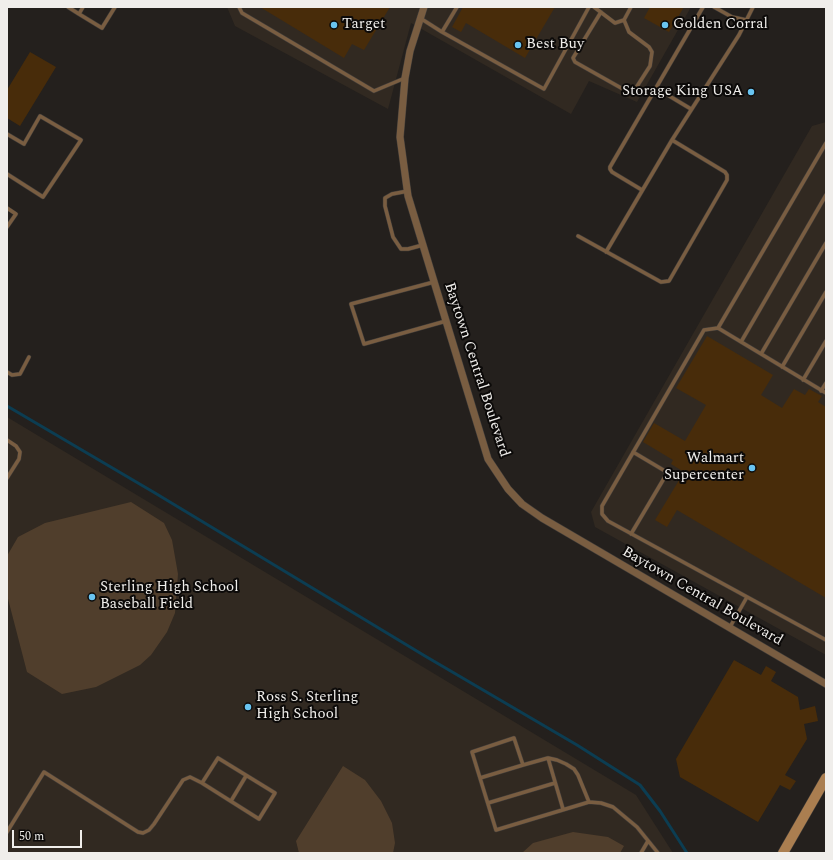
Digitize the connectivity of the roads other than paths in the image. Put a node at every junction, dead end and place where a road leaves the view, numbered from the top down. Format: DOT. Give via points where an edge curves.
graph roads {
  1 [pos="68,7"];
  2 [pos="83,7"];
  3 [pos="115,7"];
  4 [pos="239,7"];
  5 [pos="424,7"];
  6 [pos="457,7"];
  7 [pos="590,7"];
  8 [pos="594,7"];
  9 [pos="631,7"];
  10 [pos="703,7"];
  11 [pos="714,7"];
  12 [pos="753,7"];
  13 [pos="601,12"];
  14 [pos="79,14"];
  15 [pos="420,18"];
  16 [pos="624,20"];
  17 [pos="746,20"];
  18 [pos="442,32"];
  19 [pos="405,78"];
  20 [pos="656,88"];
  21 [pos="691,109"];
  22 [pos="7,134"];
  23 [pos="672,140"];
  24 [pos="826,143"];
  25 [pos="7,174"];
  26 [pos="642,190"];
  27 [pos="408,191"];
  28 [pos="826,195"];
  29 [pos="7,208"];
  30 [pos="7,227"];
  31 [pos="578,236"];
  32 [pos="826,243"];
  33 [pos="423,245"];
  34 [pos="606,252"];
  35 [pos="434,282"];
  36 [pos="826,292"];
  37 [pos="446,321"];
  38 [pos="718,328"];
  39 [pos="826,341"];
  40 [pos="741,342"];
  41 [pos="761,354"];
  42 [pos="29,357"];
  43 [pos="782,367"];
  44 [pos="7,372"];
  45 [pos="803,380"];
  46 [pos="826,383"];
  47 [pos="821,391"];
  48 [pos="826,393"];
  49 [pos="7,440"];
  50 [pos="633,452"];
  51 [pos="7,478"];
  52 [pos="631,534"];
  53 [pos="747,597"];
  54 [pos="729,628"];
  55 [pos="826,640"];
  56 [pos="826,684"];
  57 [pos="548,758"];
  58 [pos="523,765"];
  59 [pos="246,776"];
  60 [pos="480,778"];
  61 [pos="826,778"];
  62 [pos="202,783"];
  63 [pos="555,783"];
  64 [pos="231,801"];
  65 [pos="589,802"];
  66 [pos="488,803"];
  67 [pos="563,809"];
  68 [pos="7,832"];
  69 [pos="648,841"];
  70 [pos="641,853"];
  71 [pos="658,853"];
  72 [pos="783,853"];
  1 -- 14 [label="lane"];
  2 -- 14 [label="lane"];
  3 -- 14 [label="lane" via="102,28"];
  4 -- 19 [label="lane" via="242,13 374,91"];
  5 -- 15 [label="street, Baytown Central Boulevard"];
  6 -- 18 [label="lane"];
  7 -- 18 [label="lane" via="544,89"];
  8 -- 13 [label="lane"];
  9 -- 16 [label="lane"];
  10 -- 20 [label="lane"];
  11 -- 17 [label="lane" via="732,18"];
  12 -- 17 [label="lane"];
  13 -- 16 [label="lane" via="615,23"];
  13 -- 16 [label="lane" via="573,58 575,62 630,93 634,91 650,66 652,52 629,32"];
  15 -- 18 [label="lane"];
  15 -- 19 [label="street, Baytown Central Boulevard"];
  17 -- 21 [label="lane"];
  19 -- 27 [label="street, Baytown Central Boulevard" via="400,137"];
  20 -- 21 [label="lane"];
  20 -- 26 [label="lane" via="610,167 612,172"];
  21 -- 23 [label="lane"];
  22 -- 25 [label="lane" via="24,144 40,116 80,140 43,197"];
  23 -- 26 [label="lane"];
  23 -- 34 [label="lane" via="725,172 727,180 669,281 661,282"];
  24 -- 38 [label="lane"];
  26 -- 34 [label="lane"];
  27 -- 33 [label="street, Baytown Central Boulevard"];
  27 -- 33 [label="lane" via="385,198 393,238 401,249"];
  28 -- 40 [label="lane"];
  29 -- 30 [label="lane" via="16,214"];
  31 -- 34 [label="lane"];
  32 -- 41 [label="lane"];
  33 -- 35 [label="street, Baytown Central Boulevard"];
  35 -- 37 [label="street, Baytown Central Boulevard"];
  35 -- 37 [label="lane" via="351,304 364,344"];
  36 -- 43 [label="lane"];
  37 -- 54 [label="street, Baytown Central Boulevard" via="488,459 517,499 542,518"];
  38 -- 40 [label="lane"];
  38 -- 50 [label="lane" via="704,330"];
  39 -- 45 [label="lane"];
  40 -- 41 [label="lane"];
  41 -- 43 [label="lane"];
  42 -- 44 [label="lane" via="20,374 12,375"];
  43 -- 45 [label="lane"];
  45 -- 47 [label="lane"];
  46 -- 47 [label="lane"];
  47 -- 48 [label="lane"];
  49 -- 51 [label="lane" via="20,452 19,459"];
  50 -- 52 [label="lane" via="602,506 602,514 608,521"];
  50 -- 52 [label="lane" via="665,471 666,475"];
  52 -- 53 [label="lane"];
  53 -- 54 [label="lane"];
  53 -- 55 [label="lane"];
  54 -- 56 [label="street, Baytown Central Boulevard"];
  57 -- 58 [label="lane"];
  57 -- 63 [label="lane"];
  57 -- 65 [label="lane" via="574,769"];
  58 -- 60 [label="lane"];
  58 -- 60 [label="lane" via="514,738 472,752"];
  59 -- 62 [label="lane" via="218,758"];
  59 -- 64 [label="lane"];
  59 -- 64 [label="lane" via="275,793 259,819"];
  60 -- 66 [label="lane"];
  61 -- 72 [label="main road"];
  62 -- 64 [label="lane"];
  62 -- 68 [label="lane" via="190,777 183,780 154,824 143,833 44,772"];
  63 -- 66 [label="lane"];
  63 -- 67 [label="lane"];
  65 -- 67 [label="lane"];
  65 -- 69 [label="lane" via="613,807 637,827"];
  66 -- 67 [label="lane" via="496,830"];
  69 -- 70 [label="lane"];
  69 -- 71 [label="lane"];
}
